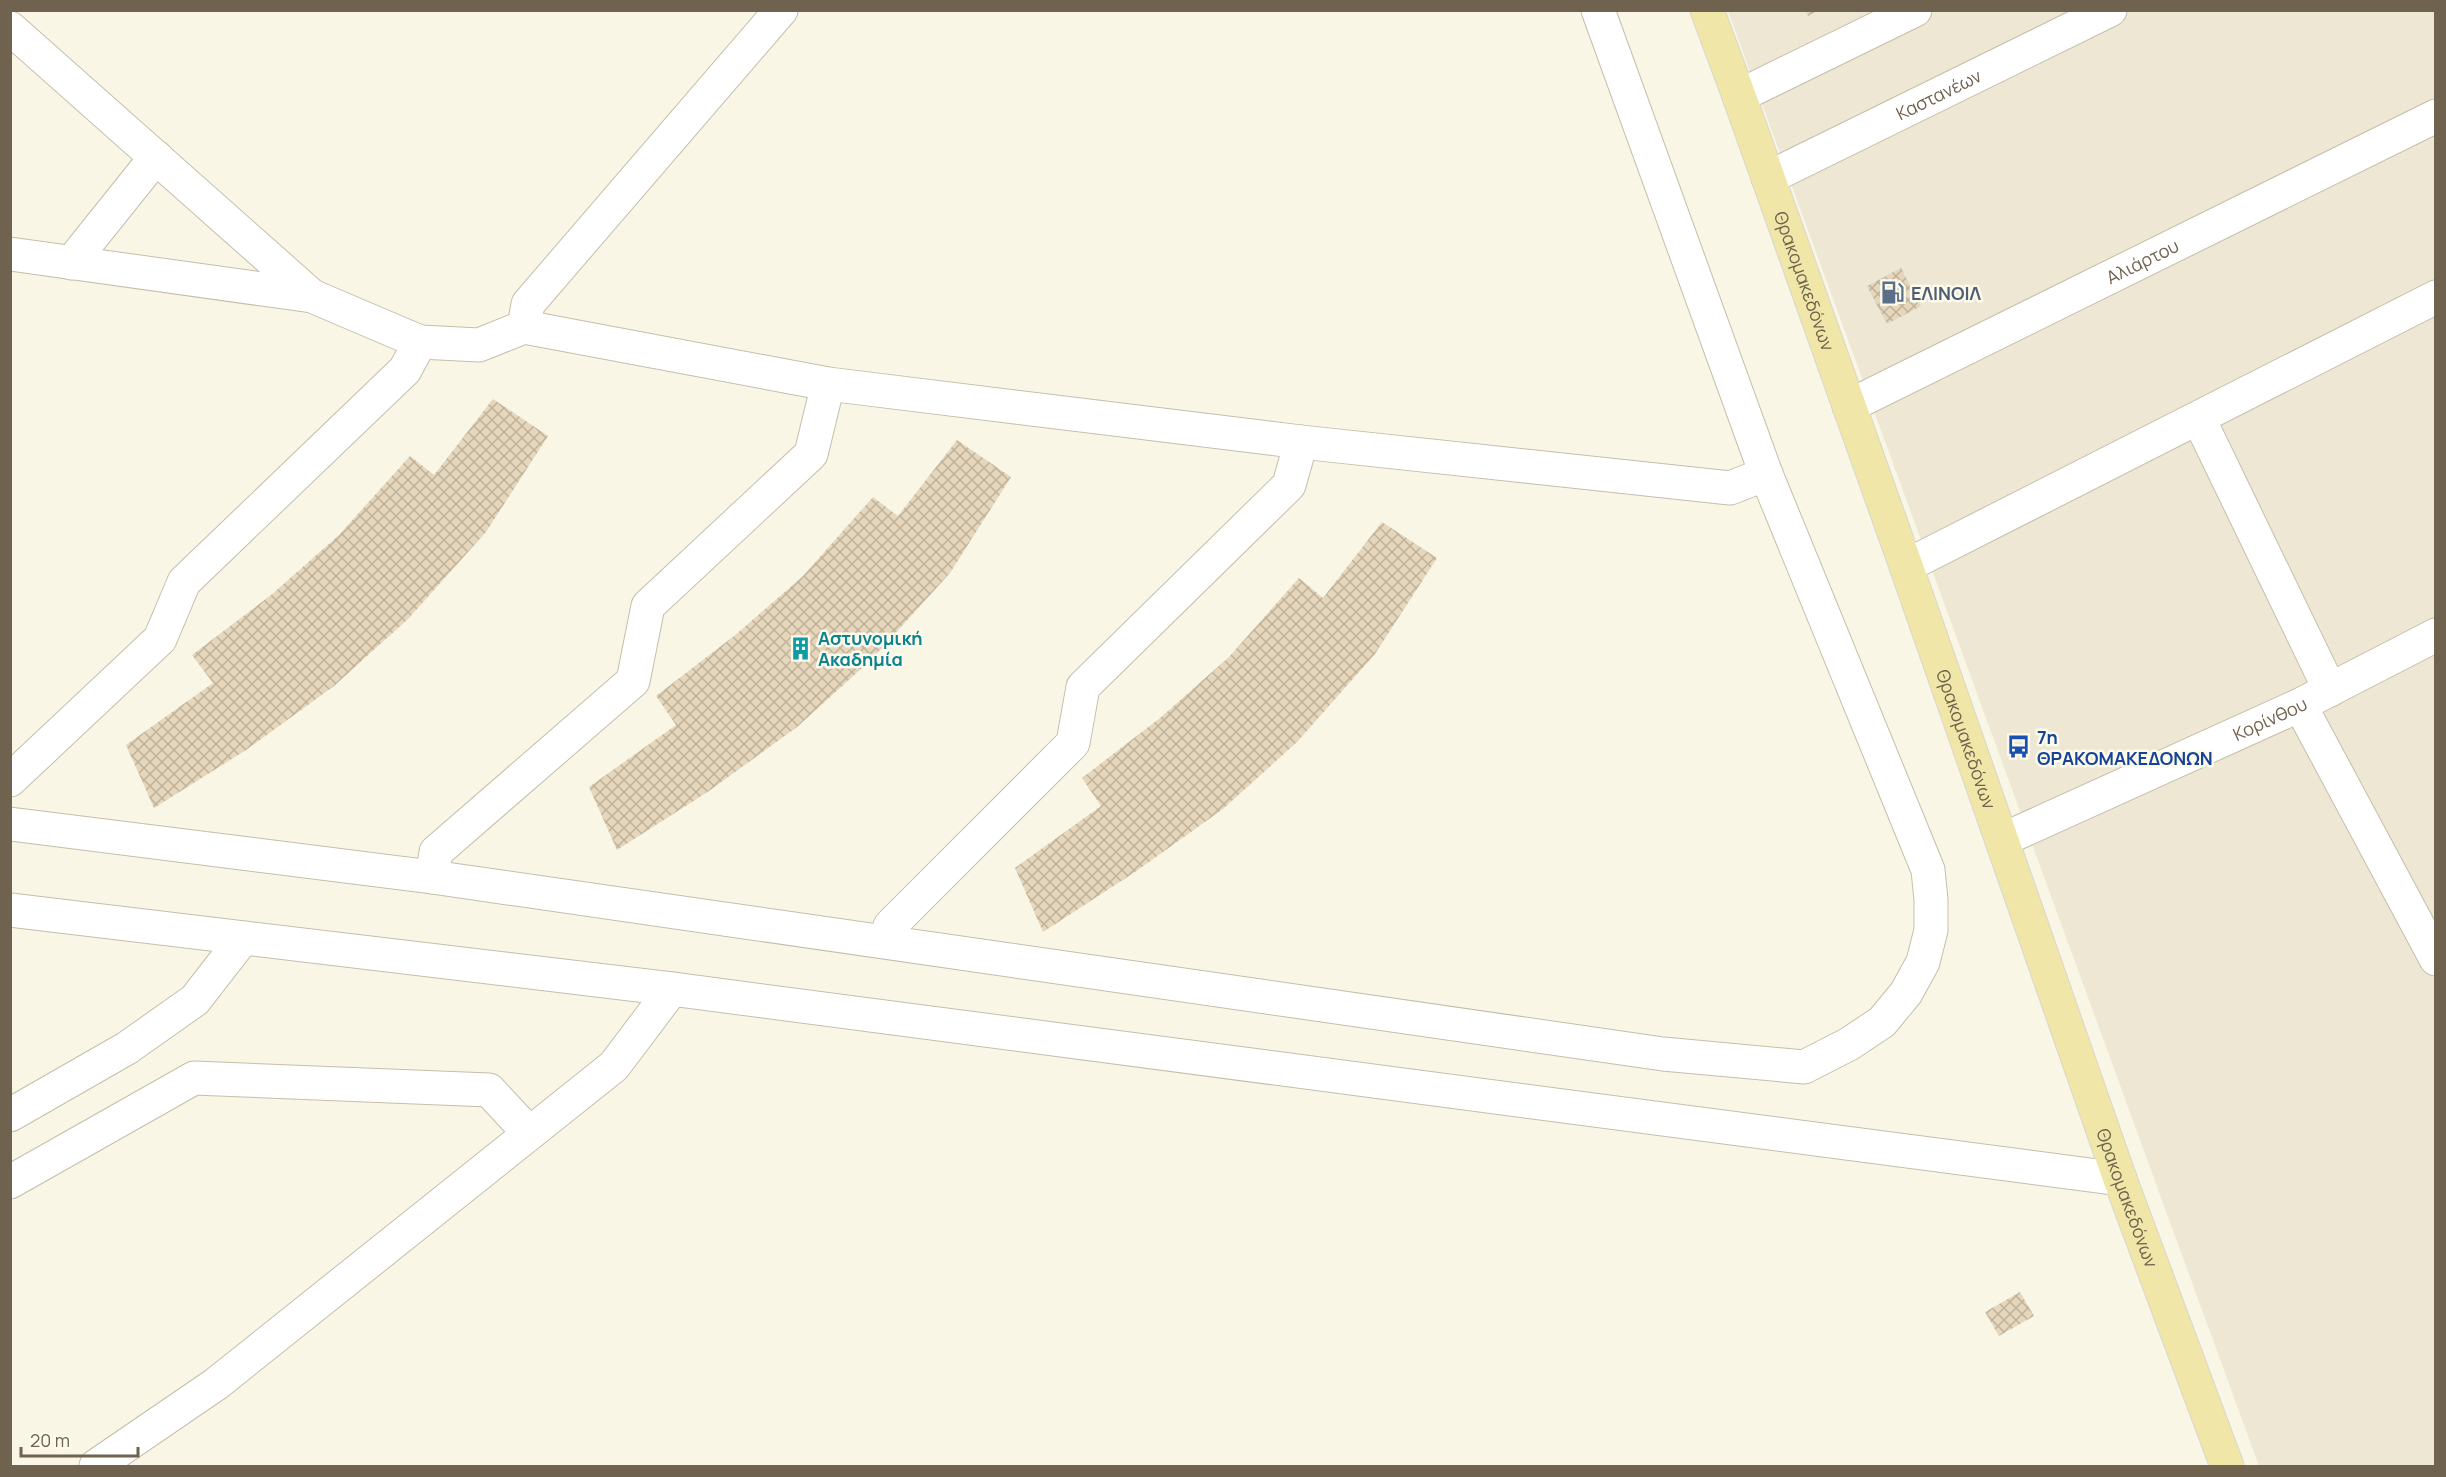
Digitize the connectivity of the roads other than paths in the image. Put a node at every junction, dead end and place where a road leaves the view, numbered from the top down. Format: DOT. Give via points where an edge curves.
graph roads {
  1 [pos="781,10"];
  2 [pos="1598,10"];
  3 [pos="1707,10"];
  4 [pos="1915,10"];
  5 [pos="2110,10"];
  6 [pos="10,28"];
  7 [pos="1739,96"];
  8 [pos="2436,116"];
  9 [pos="156,157"];
  10 [pos="1768,178"];
  11 [pos="10,254"];
  12 [pos="71,263"];
  13 [pos="312,296"];
  14 [pos="2436,297"];
  15 [pos="524,327"];
  16 [pos="420,342"];
  17 [pos="828,384"];
  18 [pos="1849,406"];
  19 [pos="2199,419"];
  20 [pos="1301,442"];
  21 [pos="1766,474"];
  22 [pos="1906,566"];
  23 [pos="2436,635"];
  24 [pos="2330,690"];
  25 [pos="2300,705"];
  26 [pos="10,780"];
  27 [pos="10,824"];
  28 [pos="2002,840"];
  29 [pos="432,877"];
  30 [pos="10,910"];
  31 [pos="243,938"];
  32 [pos="885,941"];
  33 [pos="2436,959"];
  34 [pos="672,989"];
  35 [pos="10,1115"];
  36 [pos="529,1133"];
  37 [pos="2120,1179"];
  38 [pos="10,1182"];
  39 [pos="96,1467"];
  40 [pos="2227,1467"];
  1 -- 15 [label="street" via="528,304"];
  2 -- 21 [label="street"];
  3 -- 7 [label="main road, Θρακομακεδόνων"];
  4 -- 7 [label="street"];
  5 -- 10 [label="street, Καστανέων"];
  6 -- 9 [label="street"];
  7 -- 10 [label="main road, Θρακομακεδόνων"];
  8 -- 18 [label="street, Αλιάρτου"];
  9 -- 12 [label="street"];
  9 -- 13 [label="street"];
  10 -- 18 [label="main road, Θρακομακεδόνων"];
  11 -- 12 [label="street"];
  12 -- 13 [label="street"];
  13 -- 16 [label="street"];
  14 -- 19 [label="street"];
  15 -- 16 [label="street" via="479,345"];
  15 -- 17 [label="street"];
  16 -- 26 [label="street" via="405,370 184,582 160,639"];
  17 -- 20 [label="street"];
  17 -- 29 [label="street" via="811,454 648,606 633,681 436,852"];
  18 -- 22 [label="main road, Θρακομακεδόνων"];
  19 -- 22 [label="street"];
  19 -- 24 [label="street"];
  20 -- 21 [label="street" via="1730,488"];
  20 -- 32 [label="street" via="1289,485 1083,687 1073,743 890,926"];
  21 -- 32 [label="street" via="1928,870 1931,930 1923,962 1906,993 1882,1022 1849,1044 1804,1067 1663,1054"];
  22 -- 28 [label="main road, Θρακομακεδόνων"];
  23 -- 24 [label="street, Κορίνθου"];
  24 -- 25 [label="street, Κορίνθου"];
  25 -- 28 [label="street, Κορίνθου"];
  25 -- 33 [label="street"];
  27 -- 29 [label="street"];
  28 -- 37 [label="main road, Θρακομακεδόνων"];
  29 -- 32 [label="street"];
  30 -- 31 [label="street"];
  31 -- 34 [label="street"];
  31 -- 35 [label="street" via="195,1000 127,1048"];
  34 -- 36 [label="street" via="614,1066"];
  34 -- 37 [label="street"];
  36 -- 38 [label="street" via="489,1090 194,1078"];
  36 -- 39 [label="street" via="216,1384"];
  37 -- 40 [label="main road, Θρακομακεδόνων"];
}
